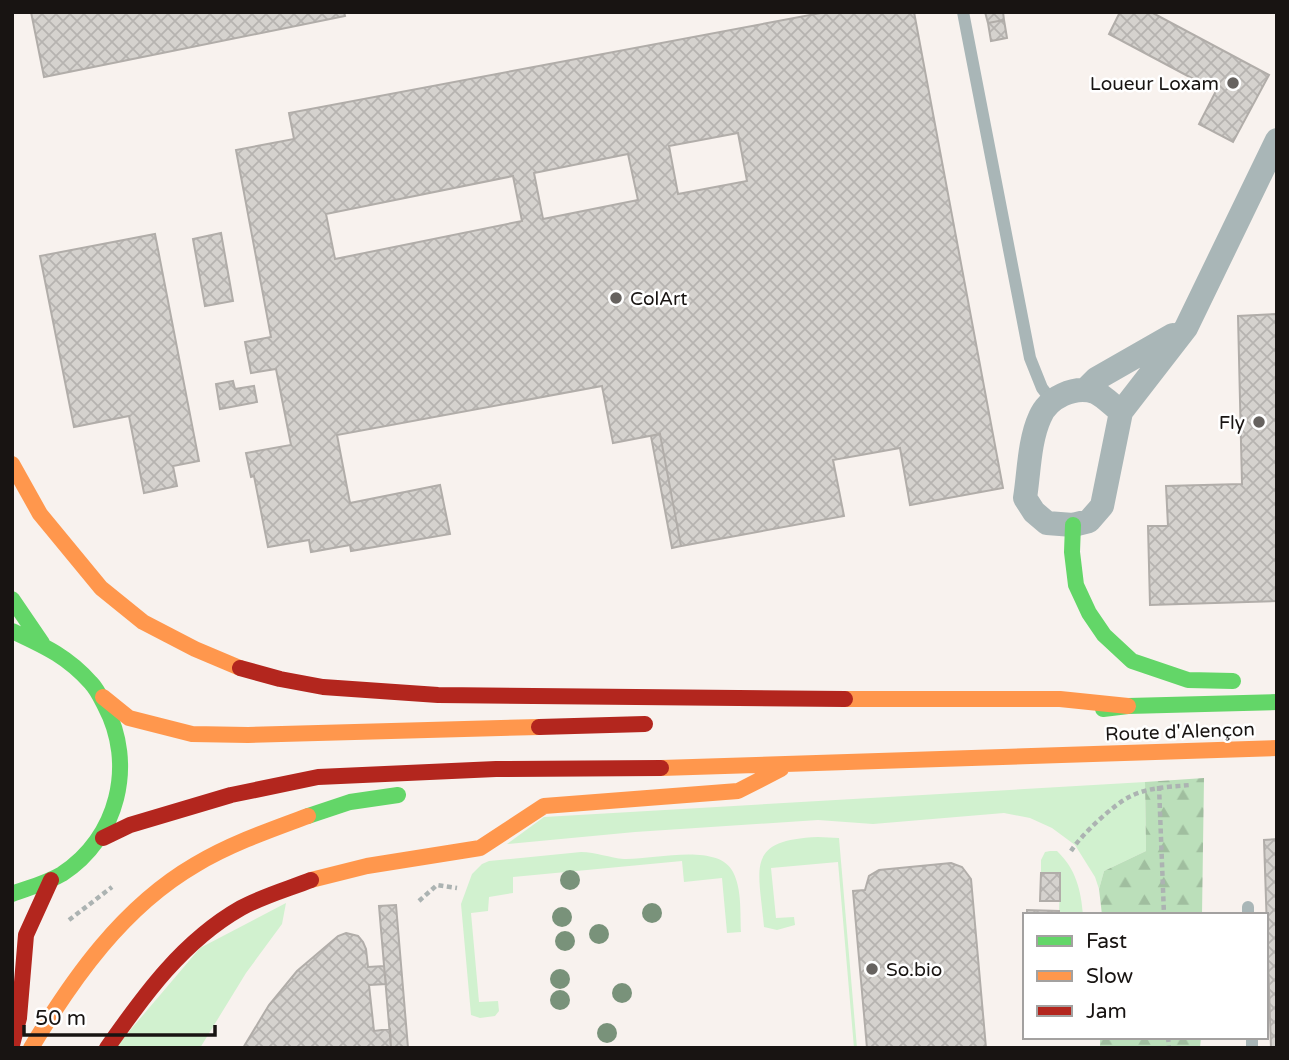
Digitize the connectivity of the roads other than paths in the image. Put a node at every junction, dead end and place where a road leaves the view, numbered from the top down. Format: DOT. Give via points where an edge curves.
graph roads {
  1 [pos="962,12"];
  2 [pos="1275,147"];
  3 [pos="1186,328"];
  4 [pos="1085,390"];
  5 [pos="1052,401"];
  6 [pos="1121,412"];
  7 [pos="12,464"];
  8 [pos="1073,525"];
  9 [pos="12,599"];
  10 [pos="12,631"];
  11 [pos="42,643"];
  12 [pos="1251,682"];
  13 [pos="103,697"];
  14 [pos="1277,702"];
  15 [pos="1128,706"];
  16 [pos="1060,715"];
  17 [pos="656,723"];
  18 [pos="1277,748"];
  19 [pos="792,763"];
  20 [pos="651,768"];
  21 [pos="540,791"];
  22 [pos="419,794"];
  23 [pos="103,838"];
  24 [pos="51,880"];
  25 [pos="12,894"];
  26 [pos="12,1045"];
  27 [pos="32,1048"];
  28 [pos="107,1048"];
  1 -- 5 [label="lane" via="1030,358"];
  2 -- 3 [label="street"];
  3 -- 4 [label="street" via="1096,379"];
  3 -- 6 [label="street"];
  4 -- 5 [label="street" via="1069,391"];
  4 -- 6 [label="street"];
  5 -- 8 [label="street" via="1040,416 1025,498 1047,523"];
  6 -- 8 [label="street" via="1102,506 1088,521"];
  7 -- 15 [label="main road" via="46,523 92,578 143,622 237,667 280,678 323,687 438,695 1060,699"];
  8 -- 12 [label="main road" via="1076,584 1104,635 1132,661 1188,680"];
  9 -- 11 [label="main road"];
  10 -- 11 [label="main road"];
  11 -- 13 [label="main road" via="85,672"];
  13 -- 17 [label="main road" via="137,721 192,734"];
  13 -- 23 [label="main road" via="116,729 121,763 115,810"];
  14 -- 15 [label="main road"];
  15 -- 16 [label="main road"];
  18 -- 19 [label="main road, Route d'Alençon"];
  19 -- 20 [label="main road"];
  19 -- 28 [label="main road" via="738,792 544,806 480,848 311,880 240,908 188,945 145,992"];
  20 -- 21 [label="main road" via="634,786"];
  20 -- 23 [label="main road" via="318,777 230,795 130,825"];
  22 -- 27 [label="main road" via="351,801 310,814 189,869 135,912 90,960"];
  23 -- 24 [label="main road" via="80,863"];
  24 -- 25 [label="main road"];
  24 -- 26 [label="main road" via="26,935 19,1018"];
}
